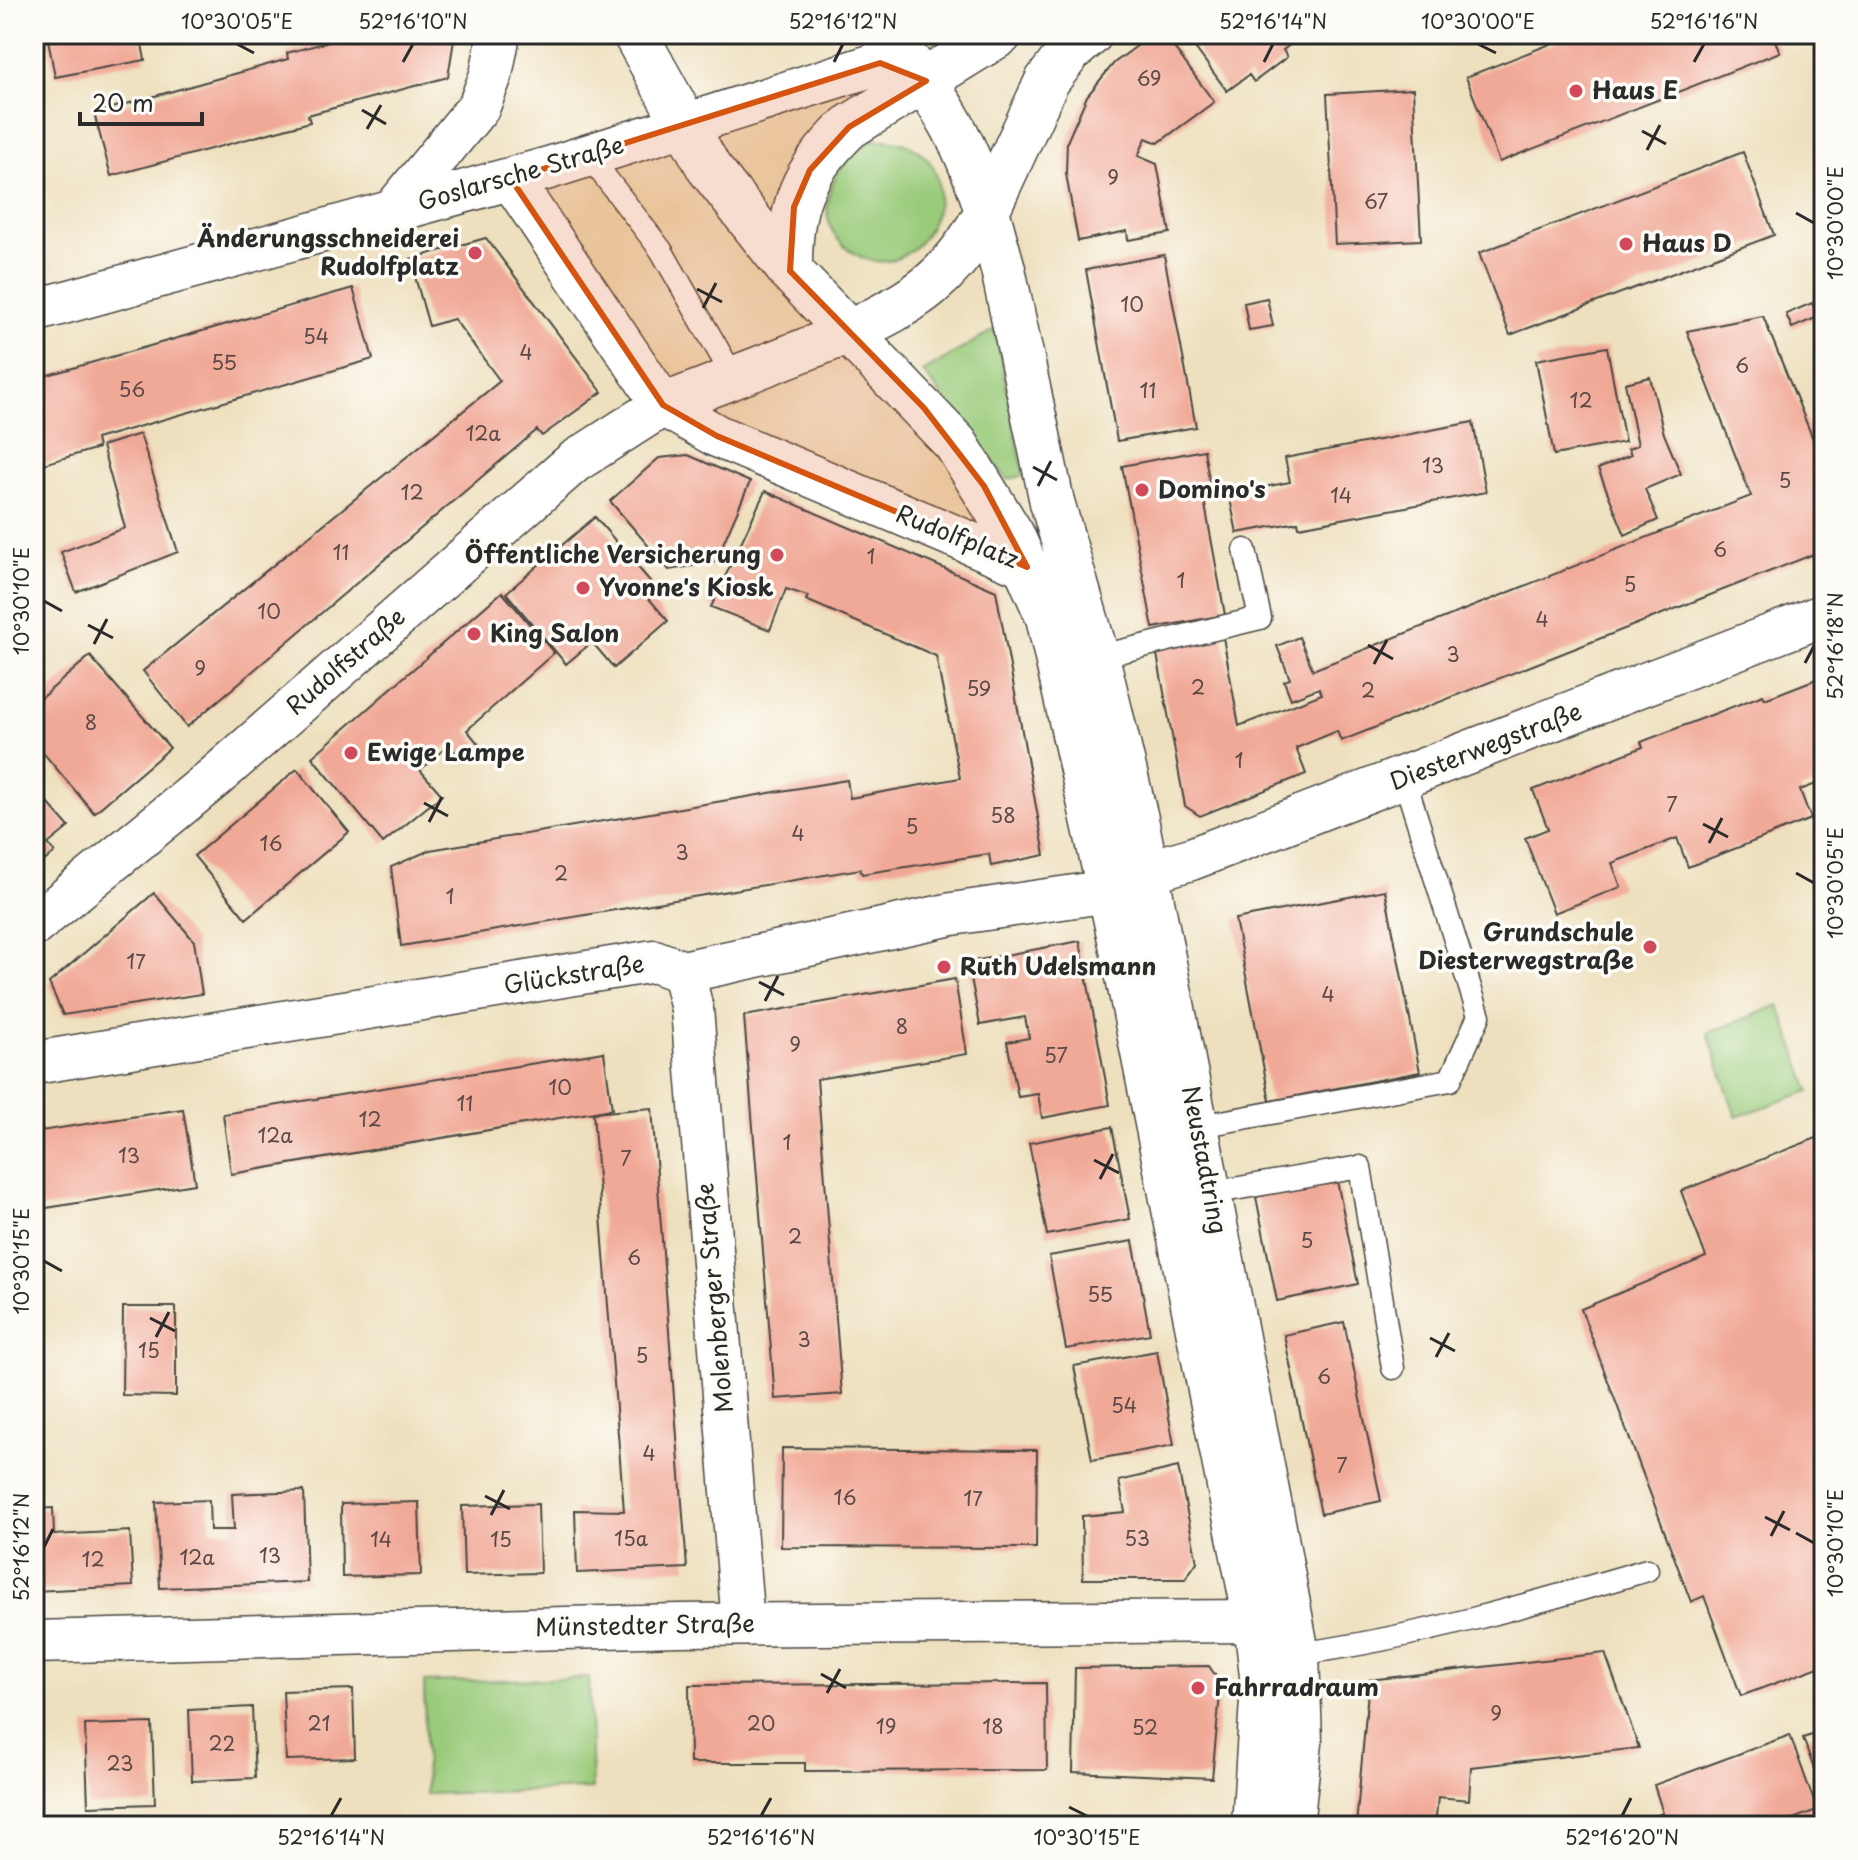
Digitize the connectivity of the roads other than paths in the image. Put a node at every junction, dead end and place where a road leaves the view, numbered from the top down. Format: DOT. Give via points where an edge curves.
graph roads {
  1 [pos="499,34"];
  2 [pos="635,34"];
  3 [pos="885,34"];
  4 [pos="1000,34"];
  5 [pos="1090,34"];
  6 [pos="926,81"];
  7 [pos="685,127"];
  8 [pos="589,156"];
  9 [pos="511,179"];
  10 [pos="393,211"];
  11 [pos="987,211"];
  12 [pos="790,271"];
  13 [pos="34,311"];
  14 [pos="848,333"];
  15 [pos="734,378"];
  16 [pos="663,405"];
  17 [pos="1245,550"];
  18 [pos="1027,567"];
  19 [pos="1824,615"];
  20 [pos="1097,657"];
  21 [pos="1404,778"];
  22 [pos="1128,881"];
  23 [pos="34,925"];
  24 [pos="683,972"];
  25 [pos="34,1063"];
  26 [pos="1179,1130"];
  27 [pos="1211,1193"];
  28 [pos="1393,1368"];
  29 [pos="1647,1570"];
  30 [pos="1256,1621"];
  31 [pos="743,1624"];
  32 [pos="34,1642"];
  33 [pos="1297,1654"];
  34 [pos="1254,1826"];
  35 [pos="1291,1826"];
  1 -- 10 [label="street" via="479,106"];
  2 -- 7 [label="main road, Rudolfplatz"];
  3 -- 6 [label="main road"];
  4 -- 6 [label="main road"];
  5 -- 11 [label="main road" via="1047,81"];
  6 -- 7 [label="street" via="880,63"];
  6 -- 11 [label="main road" via="960,137"];
  6 -- 12 [label="main road" via="849,127 810,170 794,207"];
  7 -- 8 [label="street, Goslarsche Straße"];
  7 -- 12 [label="main road, Rudolfplatz" via="709,168"];
  8 -- 9 [label="street, Goslarsche Straße"];
  8 -- 15 [label="lane" via="661,250"];
  9 -- 10 [label="street, Goslarsche Straße"];
  9 -- 16 [label="street, Rudolfplatz"];
  10 -- 13 [label="street, Goslarsche Straße"];
  11 -- 14 [label="main road" via="971,244 930,287 901,309"];
  11 -- 20 [label="main road, Neustadtring" via="1052,502"];
  12 -- 14 [label="main road, Rudolfplatz"];
  14 -- 15 [label="street"];
  14 -- 18 [label="main road, Rudolfplatz" via="956,444"];
  15 -- 16 [label="street"];
  16 -- 18 [label="street, Rudolfplatz" via="717,436"];
  16 -- 23 [label="street, Rudolfstraße" via="574,462 215,777"];
  17 -- 20 [label="lane" via="1260,618"];
  18 -- 22 [label="main road, Neustadtring" via="1048,617"];
  19 -- 21 [label="street, Diesterwegstraße"];
  20 -- 22 [label="main road, Neustadtring"];
  21 -- 22 [label="street, Diesterwegstraße"];
  21 -- 26 [label="lane" via="1479,1016 1450,1080"];
  22 -- 24 [label="street, Glückstraße"];
  22 -- 26 [label="main road, Neustadtring"];
  24 -- 25 [label="street, Glückstraße" via="654,961"];
  24 -- 31 [label="street, Molenberger Straße" via="692,1009"];
  26 -- 27 [label="main road, Neustadtring"];
  26 -- 30 [label="main road, Neustadtring"];
  27 -- 28 [label="lane" via="1360,1167"];
  27 -- 33 [label="main road, Neustadtring"];
  29 -- 33 [label="lane" via="1493,1615"];
  30 -- 31 [label="street, Münstedter Straße"];
  30 -- 34 [label="main road, Neustadtring" via="1263,1685"];
  31 -- 32 [label="street, Münstedter Straße"];
  33 -- 35 [label="main road, Neustadtring" via="1300,1742"];
}
